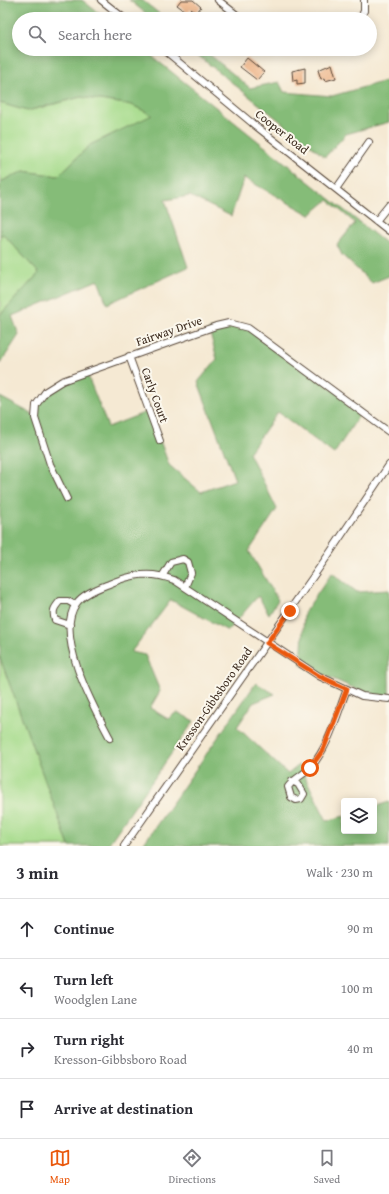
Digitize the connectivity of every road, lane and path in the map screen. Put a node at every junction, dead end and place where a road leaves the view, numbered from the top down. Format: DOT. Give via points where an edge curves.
graph roads {
  1 [pos="101,0"];
  2 [pos="218,0"];
  3 [pos="364,0"];
  4 [pos="116,12"];
  5 [pos="233,12"];
  6 [pos="364,12"];
  7 [pos="171,56"];
  8 [pos="369,142"];
  9 [pos="336,189"];
  10 [pos="389,205"];
  11 [pos="376,221"];
  12 [pos="389,231"];
  13 [pos="129,356"];
  14 [pos="389,432"];
  15 [pos="160,441"];
  16 [pos="389,465"];
  17 [pos="67,498"];
  18 [pos="163,575"];
  19 [pos="184,587"];
  20 [pos="75,605"];
  21 [pos="70,625"];
  22 [pos="267,643"];
  23 [pos="347,689"];
  24 [pos="389,699"];
  25 [pos="110,738"];
  26 [pos="292,781"];
  27 [pos="124,846"];
  1 -- 4 [label="street"];
  2 -- 5 [label="street"];
  3 -- 6 [label="street"];
  7 -- 9 [label="street, Cooper Road"];
  8 -- 9 [label="street"];
  9 -- 11 [label="street, Cooper Road"];
  10 -- 11 [label="street"];
  11 -- 12 [label="street, Cooper Road"];
  13 -- 14 [label="street, Fairway Drive" via="216,326 236,324 248,328"];
  13 -- 15 [label="street, Carly Court"];
  13 -- 17 [label="street, Fairway Drive" via="50,387 36,405 35,418 50,464"];
  16 -- 22 [label="street, Kresson-Gibbsboro Road"];
  18 -- 19 [label="street"];
  18 -- 19 [label="street" via="171,562 183,559 188,562 191,573"];
  18 -- 20 [label="street" via="144,573 124,577 96,589"];
  19 -- 22 [label="street"];
  20 -- 21 [label="street"];
  20 -- 21 [label="street" via="68,601 60,601 54,607 56,620"];
  21 -- 25 [label="street" via="70,645 95,710"];
  22 -- 23 [label="street" via="319,676"];
  22 -- 27 [label="street, Kresson-Gibbsboro Road"];
  23 -- 24 [label="street" via="362,696"];
  23 -- 26 [label="street" via="323,750 310,768"];
}
